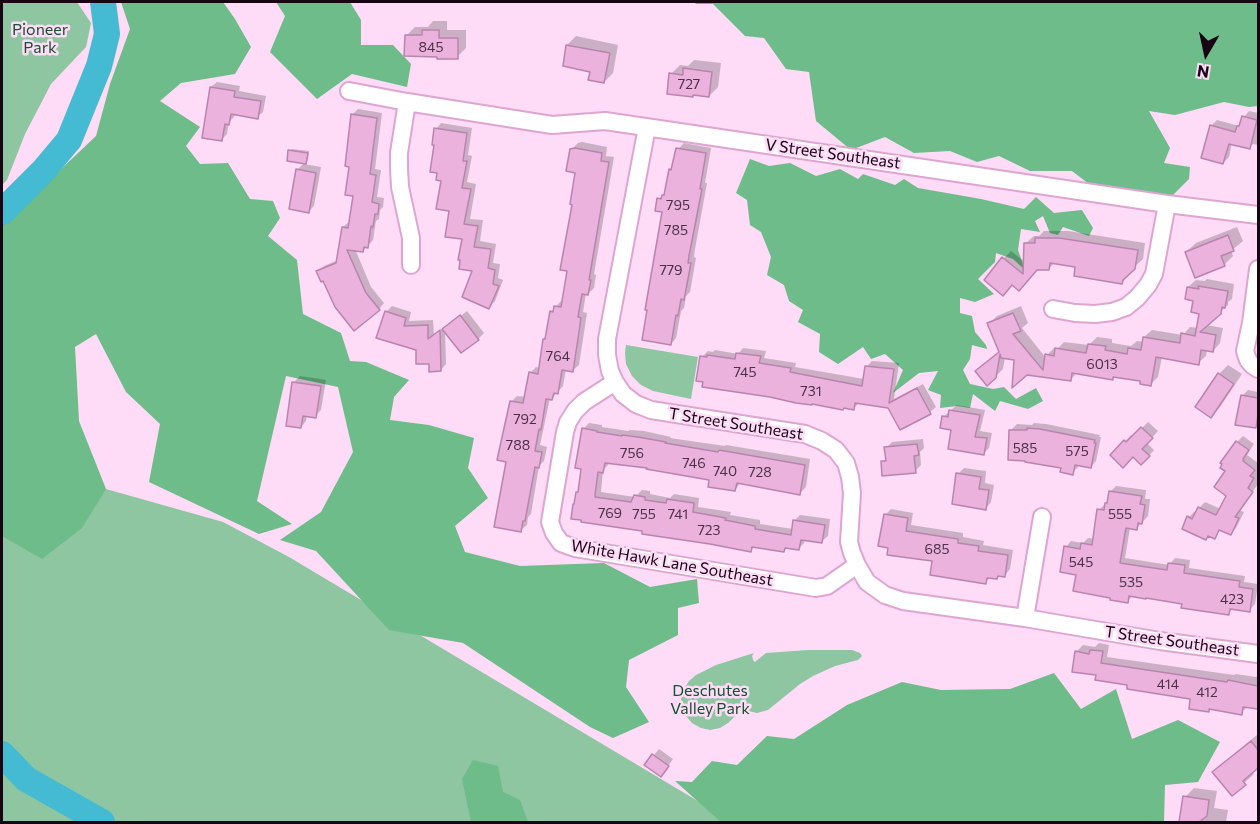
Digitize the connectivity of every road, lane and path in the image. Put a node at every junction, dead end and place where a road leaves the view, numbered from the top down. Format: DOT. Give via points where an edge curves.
graph roads {
  1 [pos="349,91"];
  2 [pos="407,102"];
  3 [pos="647,127"];
  4 [pos="1167,204"];
  5 [pos="1258,215"];
  6 [pos="411,265"];
  7 [pos="1258,269"];
  8 [pos="1053,309"];
  9 [pos="1255,325"];
  10 [pos="1258,369"];
  11 [pos="615,382"];
  12 [pos="1042,517"];
  13 [pos="857,565"];
  14 [pos="1025,618"];
  15 [pos="1258,654"];
  1 -- 2 [label="street, V Street Southeast"];
  2 -- 3 [label="street, V Street Southeast" via="552,125 605,121"];
  2 -- 6 [label="street" via="399,168 411,238"];
  3 -- 4 [label="street, V Street Southeast"];
  3 -- 11 [label="street, T Street Southeast" via="607,339"];
  4 -- 5 [label="street, V Street Southeast"];
  4 -- 8 [label="street" via="1154,274 1137,298 1112,312"];
  7 -- 9 [label="street"];
  9 -- 10 [label="street" via="1246,345 1246,356"];
  11 -- 13 [label="street, T Street Southeast" via="623,394 651,410 804,434 836,450 850,477 849,542"];
  11 -- 13 [label="street, White Hawk Lane Southeast" via="584,402 568,422 550,522 561,543 816,588 827,586"];
  12 -- 14 [label="street"];
  13 -- 14 [label="street, T Street Southeast" via="867,582 885,595 903,601"];
  14 -- 15 [label="street, T Street Southeast"];
}
